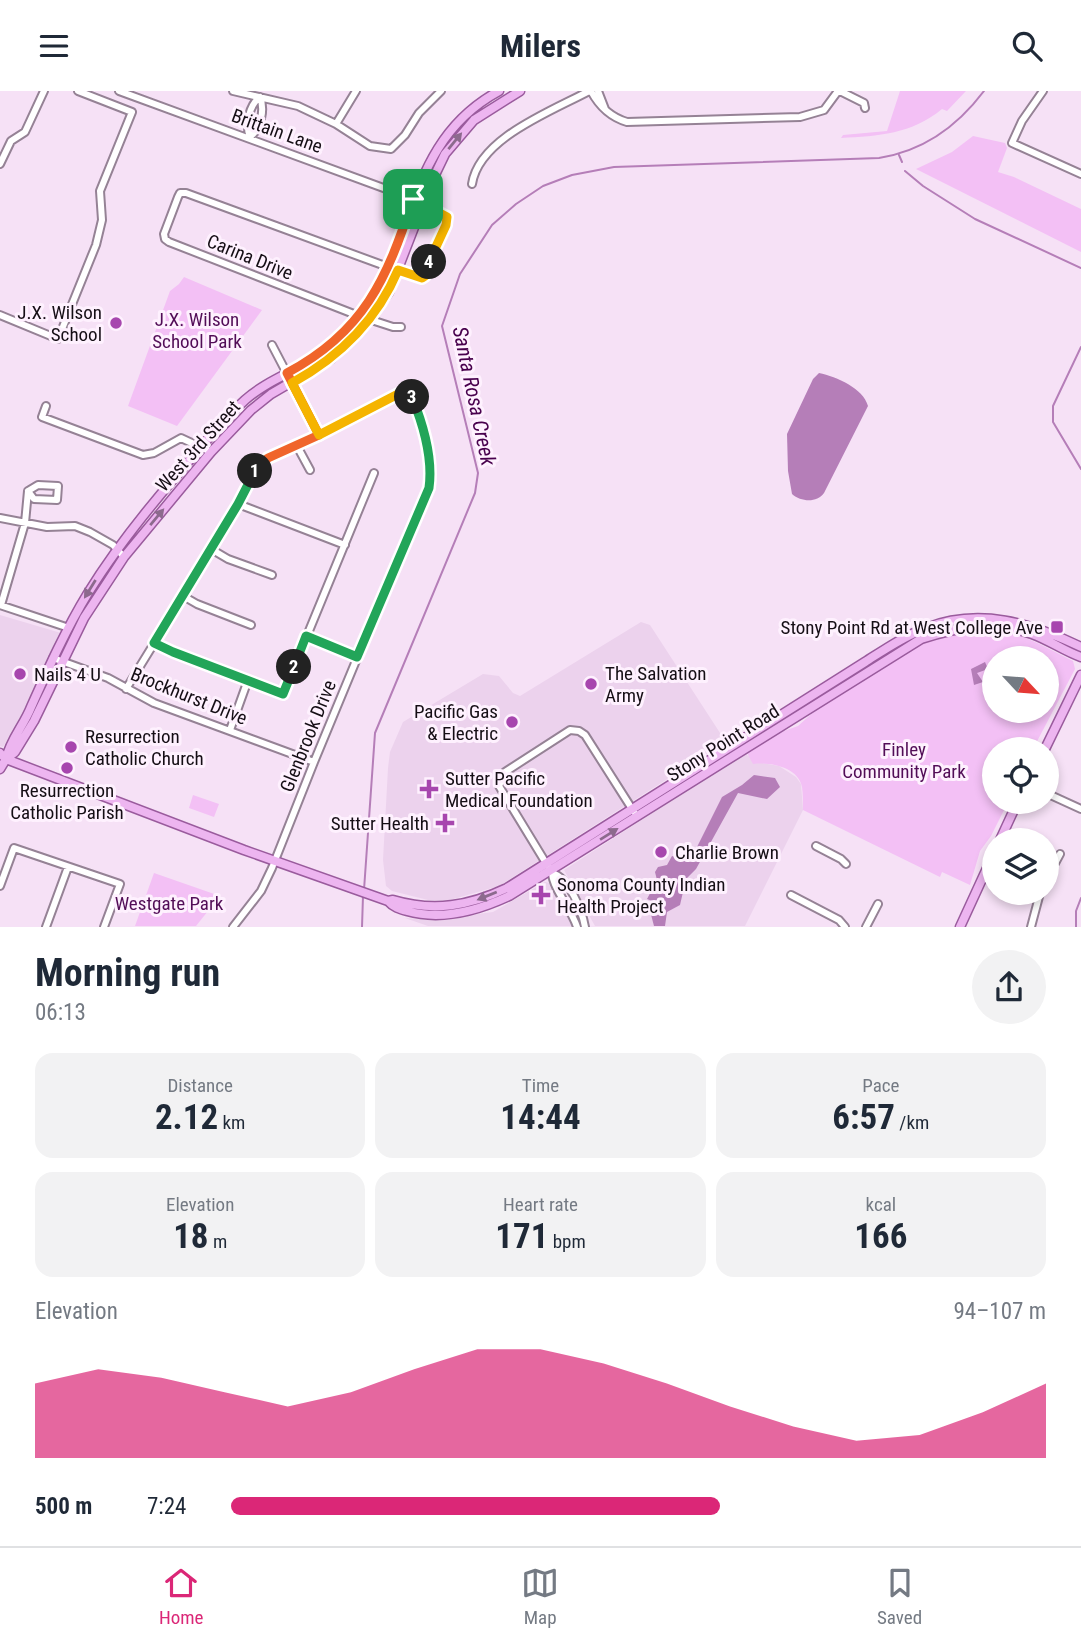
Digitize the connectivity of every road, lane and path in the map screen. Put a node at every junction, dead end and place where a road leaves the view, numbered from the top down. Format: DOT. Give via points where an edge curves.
graph roads {
  1 [pos="44,91"];
  2 [pos="78,91"];
  3 [pos="233,91"];
  4 [pos="356,91"];
  5 [pos="441,91"];
  6 [pos="499,91"];
  7 [pos="520,91"];
  8 [pos="590,91"];
  9 [pos="598,91"];
  10 [pos="839,91"];
  11 [pos="1043,91"];
  12 [pos="124,92"];
  13 [pos="260,97"];
  14 [pos="865,108"];
  15 [pos="605,109"];
  16 [pos="336,124"];
  17 [pos="250,137"];
  18 [pos="0,164"];
  19 [pos="1081,174"];
  20 [pos="472,184"];
  21 [pos="413,199"];
  22 [pos="423,206"];
  23 [pos="388,267"];
  24 [pos="398,270"];
  25 [pos="0,315"];
  26 [pos="359,316"];
  27 [pos="370,319"];
  28 [pos="401,327"];
  29 [pos="272,345"];
  30 [pos="287,373"];
  31 [pos="292,383"];
  32 [pos="46,406"];
  33 [pos="319,435"];
  34 [pos="201,446"];
  35 [pos="297,446"];
  36 [pos="212,451"];
  37 [pos="310,470"];
  38 [pos="373,473"];
  39 [pos="28,491"];
  40 [pos="238,504"];
  41 [pos="0,518"];
  42 [pos="24,523"];
  43 [pos="345,545"];
  44 [pos="117,549"];
  45 [pos="211,549"];
  46 [pos="124,557"];
  47 [pos="272,575"];
  48 [pos="183,596"];
  49 [pos="0,605"];
  50 [pos="251,625"];
  51 [pos="1031,625"];
  52 [pos="993,627"];
  53 [pos="69,628"];
  54 [pos="306,636"];
  55 [pos="154,643"];
  56 [pos="1081,647"];
  57 [pos="357,657"];
  58 [pos="1081,657"];
  59 [pos="57,660"];
  60 [pos="1081,675"];
  61 [pos="248,680"];
  62 [pos="126,689"];
  63 [pos="230,730"];
  64 [pos="1051,737"];
  65 [pos="2,757"];
  66 [pos="313,762"];
  67 [pos="0,769"];
  68 [pos="1059,799"];
  69 [pos="1081,809"];
  70 [pos="635,812"];
  71 [pos="816,846"];
  72 [pos="275,861"];
  73 [pos="846,864"];
  74 [pos="68,867"];
  75 [pos="550,868"];
  76 [pos="0,886"];
  77 [pos="982,888"];
  78 [pos="791,895"];
  79 [pos="878,904"];
  80 [pos="1036,905"];
  81 [pos="46,926"];
  82 [pos="104,926"];
  83 [pos="235,926"];
  84 [pos="577,926"];
  85 [pos="585,926"];
  86 [pos="845,926"];
  87 [pos="866,926"];
  88 [pos="960,926"];
  89 [pos="1031,926"];
  1 -- 18 [label="street" via="25,132 11,141"];
  2 -- 25 [label="street" via="132,112 100,191 102,219 96,245 58,339"];
  3 -- 13 [label="street"];
  4 -- 16 [label="street"];
  5 -- 16 [label="street" via="391,149 370,146"];
  6 -- 21 [label="main road, West 3rd Street" via="471,109 444,138"];
  22 -- 7 [label="main road, West 3rd Street, one-way" via="436,170 457,138 485,111"];
  8 -- 15 [label="street"];
  8 -- 20 [label="street" via="508,135 474,170"];
  9 -- 15 [label="street"];
  10 -- 14 [label="street" via="864,103"];
  10 -- 15 [label="street" via="824,110 800,117 627,122"];
  11 -- 19 [label="street" via="1012,143"];
  12 -- 17 [label="street, Brittain Lane"];
  13 -- 16 [label="street" via="298,106"];
  13 -- 17 [label="street" via="264,106 257,131"];
  17 -- 21 [label="street, Brittain Lane"];
  21 -- 22 [label="street, Brittain Lane"];
  21 -- 23 [label="main road, West 3rd Street"];
  22 -- 24 [label="main road, West 3rd Street"];
  22 -- 24 [label="street, Brittain Lane" via="447,217 446,225 425,276"];
  23 -- 26 [label="main road, West 3rd Street"];
  23 -- 26 [label="street, Carina Drive" via="180,193 164,234 169,242"];
  24 -- 27 [label="main road, West 3rd Street"];
  26 -- 27 [label="street, Carina Drive"];
  26 -- 30 [label="main road, West 3rd Street" via="324,351"];
  27 -- 28 [label="street, Carina Drive"];
  27 -- 31 [label="main road, West 3rd Street" via="331,359"];
  29 -- 30 [label="street"];
  30 -- 31 [label="street"];
  30 -- 34 [label="main road, West 3rd Street" via="248,398"];
  31 -- 33 [label="street"];
  31 -- 36 [label="main road, West 3rd Street" via="251,410"];
  32 -- 34 [label="street" via="42,417 143,455 181,438"];
  33 -- 35 [label="street"];
  33 -- 57 [label="street, Glenbrook Drive" via="409,392 428,452 429,488"];
  34 -- 36 [label="street"];
  34 -- 44 [label="main road, West 3rd Street"];
  35 -- 37 [label="street"];
  35 -- 40 [label="street" via="260,464"];
  46 -- 36 [label="main road, West 3rd Street, one-way"];
  38 -- 43 [label="street"];
  39 -- 39 [label="street" via="38,485 58,487 57,501 34,499"];
  39 -- 42 [label="street"];
  40 -- 43 [label="street"];
  40 -- 45 [label="street"];
  41 -- 42 [label="street"];
  42 -- 44 [label="street" via="75,526"];
  42 -- 49 [label="street"];
  43 -- 54 [label="street"];
  44 -- 46 [label="street"];
  44 -- 53 [label="main road, West 3rd Street, one-way"];
  45 -- 47 [label="street"];
  45 -- 48 [label="street"];
  46 -- 59 [label="main road, West 3rd Street"];
  48 -- 50 [label="street"];
  48 -- 55 [label="street"];
  49 -- 53 [label="street"];
  51 -- 52 [label="main road" via="998,623"];
  51 -- 56 [label="main road, Stony Point Road"];
  51 -- 70 [label="main road, Stony Point Road" via="981,618 926,628 864,662"];
  52 -- 58 [label="main road, Stony Point Road" via="1031,633"];
  52 -- 70 [label="main road, Stony Point Road" via="951,629 921,639"];
  53 -- 59 [label="main road, West 3rd Street"];
  54 -- 57 [label="street"];
  54 -- 61 [label="street" via="283,694"];
  55 -- 61 [label="street"];
  55 -- 62 [label="street"];
  57 -- 66 [label="street, Glenbrook Drive"];
  59 -- 62 [label="street, Brockhurst Drive"];
  59 -- 65 [label="main road, West 3rd Street" via="34,721 15,752"];
  60 -- 64 [label="main road"];
  61 -- 63 [label="street"];
  62 -- 63 [label="street, Brockhurst Drive"];
  63 -- 66 [label="street, Brockhurst Drive"];
  65 -- 67 [label="main road, West 3rd Street"];
  65 -- 72 [label="main road, Stony Point Road"];
  66 -- 72 [label="street, Glenbrook Drive"];
  68 -- 69 [label="street"];
  70 -- 75 [label="main road, Stony Point Road"];
  70 -- 75 [label="street" via="579,731 570,730 505,772 499,786"];
  71 -- 73 [label="street"];
  72 -- 75 [label="main road, Stony Point Road" via="376,898 439,907 474,901"];
  72 -- 83 [label="street, Glenbrook Drive" via="261,891"];
  74 -- 76 [label="street" via="14,848"];
  74 -- 81 [label="street"];
  74 -- 82 [label="street" via="120,884"];
  75 -- 84 [label="street"];
  75 -- 85 [label="street" via="568,887"];
  77 -- 88 [label="main road"];
  78 -- 86 [label="street"];
  79 -- 87 [label="street"];
  80 -- 89 [label="street"];
}
